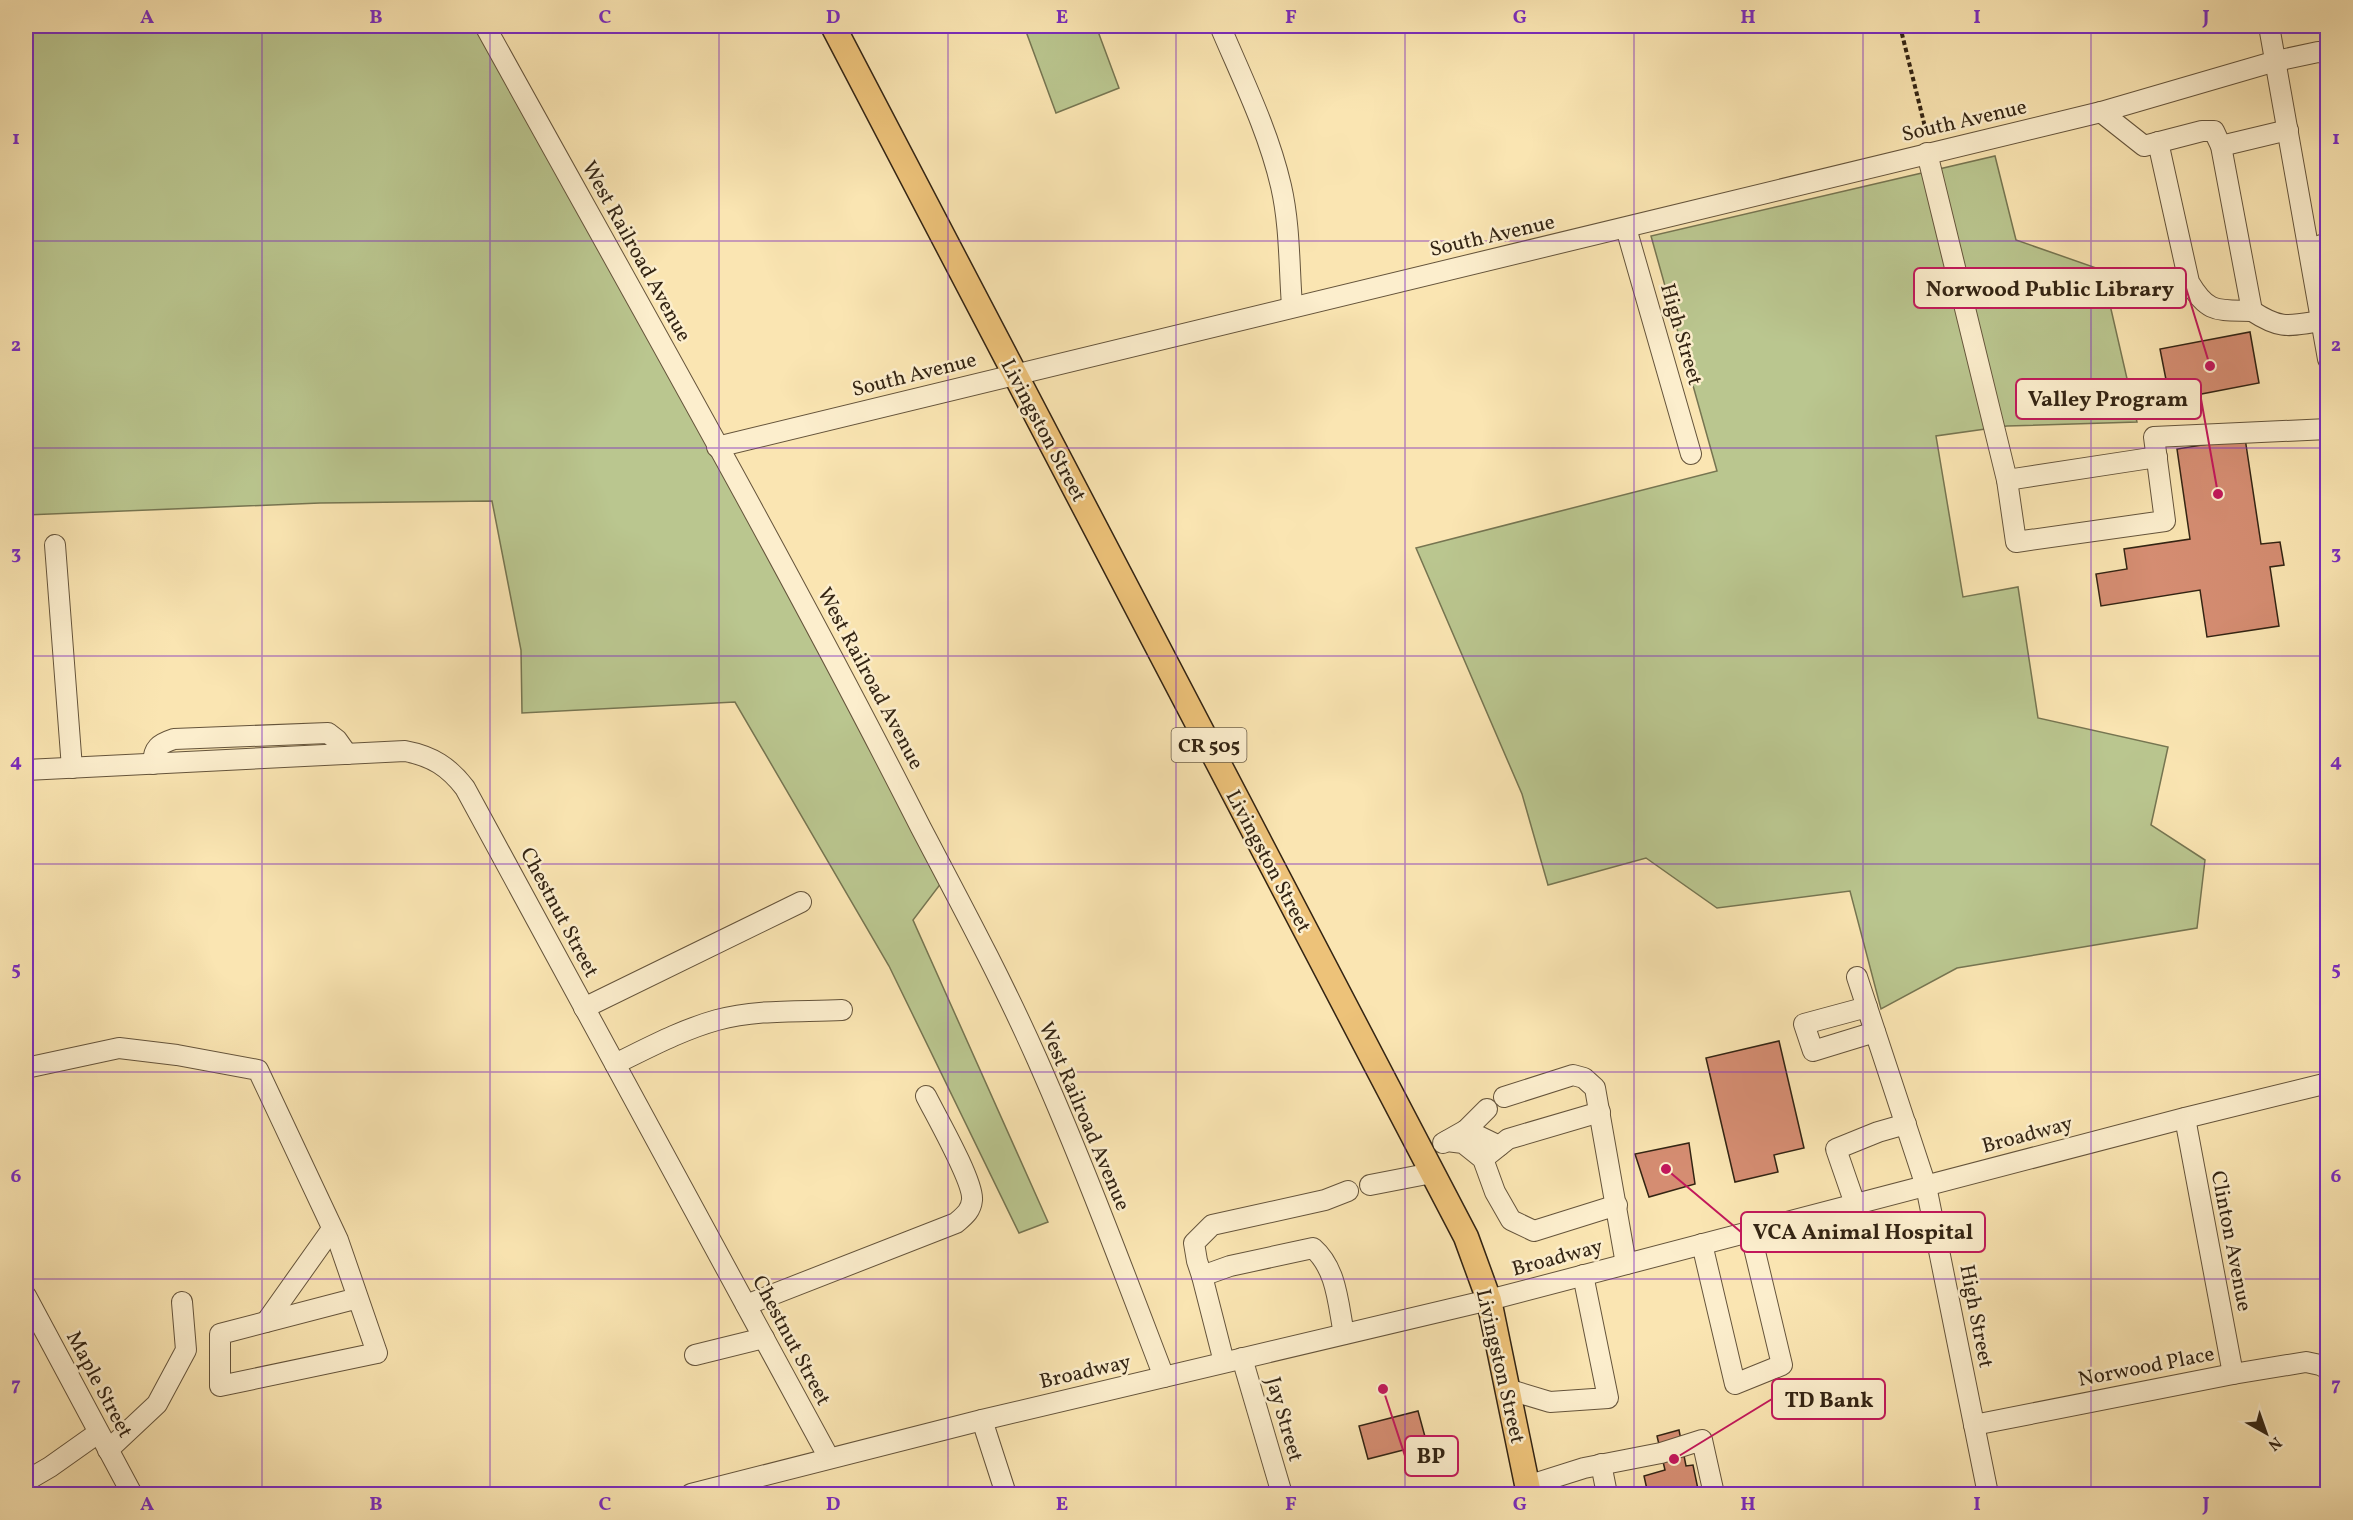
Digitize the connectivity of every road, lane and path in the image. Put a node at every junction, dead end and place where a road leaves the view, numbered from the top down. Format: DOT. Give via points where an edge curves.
graph roads {
  1 [pos="485,26"];
  2 [pos="833,26"];
  3 [pos="1220,26"];
  4 [pos="1900,26"];
  5 [pos="2269,26"];
  6 [pos="2328,53"];
  7 [pos="2276,61"];
  8 [pos="2101,112"];
  9 [pos="2288,130"];
  10 [pos="1926,131"];
  11 [pos="2158,142"];
  12 [pos="2222,146"];
  13 [pos="1927,153"];
  14 [pos="1626,228"];
  15 [pos="2328,243"];
  16 [pos="2308,249"];
  17 [pos="1292,306"];
  18 [pos="2252,311"];
  19 [pos="2321,321"];
  20 [pos="2328,359"];
  21 [pos="1014,374"];
  22 [pos="2328,429"];
  23 [pos="717,447"];
  24 [pos="1691,454"];
  25 [pos="2157,458"];
  26 [pos="2007,480"];
  27 [pos="55,545"];
  28 [pos="72,768"];
  29 [pos="26,770"];
  30 [pos="801,902"];
  31 [pos="1857,977"];
  32 [pos="1867,1007"];
  33 [pos="584,1008"];
  34 [pos="842,1010"];
  35 [pos="1875,1032"];
  36 [pos="615,1064"];
  37 [pos="26,1068"];
  38 [pos="2328,1083"];
  39 [pos="926,1096"];
  40 [pos="1504,1097"];
  41 [pos="1487,1109"];
  42 [pos="1600,1112"];
  43 [pos="2185,1118"];
  44 [pos="1906,1124"];
  45 [pos="1466,1130"];
  46 [pos="1447,1141"];
  47 [pos="1498,1146"];
  48 [pos="1483,1159"];
  49 [pos="1427,1164"];
  50 [pos="1379,1183"];
  51 [pos="1926,1186"];
  52 [pos="1348,1191"];
  53 [pos="1855,1204"];
  54 [pos="1617,1205"];
  55 [pos="332,1229"];
  56 [pos="1750,1231"];
  57 [pos="1702,1244"];
  58 [pos="1626,1264"];
  59 [pos="1583,1275"];
  60 [pos="1202,1276"];
  61 [pos="26,1296"];
  62 [pos="358,1298"];
  63 [pos="1489,1300"];
  64 [pos="182,1302"];
  65 [pos="746,1305"];
  66 [pos="266,1322"];
  67 [pos="1344,1334"];
  68 [pos="764,1338"];
  69 [pos="695,1355"];
  70 [pos="1233,1360"];
  71 [pos="2328,1369"];
  72 [pos="2233,1374"];
  73 [pos="1164,1377"];
  74 [pos="1508,1389"];
  75 [pos="982,1420"];
  76 [pos="1974,1425"];
  77 [pos="103,1442"];
  78 [pos="829,1458"];
  79 [pos="1601,1464"];
  80 [pos="26,1481"];
  81 [pos="1528,1490"];
  82 [pos="132,1494"];
  83 [pos="691,1494"];
  84 [pos="1006,1494"];
  85 [pos="1282,1494"];
  86 [pos="1607,1494"];
  87 [pos="1714,1494"];
  88 [pos="1988,1494"];
  1 -- 23 [label="street, West Railroad Avenue"];
  2 -- 21 [label="main road, Livingston Street / CR 505"];
  3 -- 17 [label="street" via="1268,142 1281,188"];
  4 -- 10 [label="path"];
  5 -- 7 [label="street"];
  6 -- 7 [label="street, South Avenue"];
  7 -- 8 [label="street, South Avenue"];
  7 -- 9 [label="street"];
  8 -- 11 [label="street" via="2144,146"];
  8 -- 13 [label="street, South Avenue"];
  9 -- 12 [label="street"];
  9 -- 16 [label="street"];
  11 -- 12 [label="street" via="2214,131"];
  11 -- 18 [label="street" via="2189,282 2200,301 2218,310"];
  12 -- 18 [label="street"];
  13 -- 14 [label="street, South Avenue"];
  13 -- 26 [label="street"];
  14 -- 17 [label="street, South Avenue"];
  14 -- 24 [label="street, High Street"];
  15 -- 16 [label="street"];
  16 -- 19 [label="street"];
  17 -- 21 [label="street, South Avenue"];
  18 -- 19 [label="street" via="2284,327"];
  19 -- 20 [label="street"];
  21 -- 23 [label="street, South Avenue"];
  21 -- 49 [label="main road, Livingston Street / CR 505"];
  22 -- 25 [label="street" via="2154,437"];
  23 -- 73 [label="street, West Railroad Avenue" via="792,579 986,951 1078,1154"];
  25 -- 26 [label="street"];
  25 -- 26 [label="street" via="2165,521 2016,542"];
  27 -- 28 [label="street"];
  28 -- 29 [label="street, Chestnut Street"];
  28 -- 33 [label="street, Chestnut Street" via="405,751 440,763 465,788"];
  30 -- 33 [label="street"];
  31 -- 32 [label="street, High Street"];
  32 -- 35 [label="street, High Street"];
  32 -- 35 [label="street" via="1804,1024 1813,1050"];
  33 -- 36 [label="street, Chestnut Street"];
  34 -- 36 [label="street" via="754,1013 720,1019 688,1029"];
  35 -- 44 [label="street, High Street"];
  36 -- 65 [label="street, Chestnut Street"];
  37 -- 55 [label="street" via="120,1048 258,1070"];
  38 -- 43 [label="street, Broadway"];
  39 -- 65 [label="street" via="968,1181 972,1198 968,1213 956,1222"];
  40 -- 42 [label="street" via="1573,1075 1584,1078 1595,1088"];
  41 -- 45 [label="street"];
  42 -- 47 [label="street" via="1508,1138"];
  42 -- 54 [label="street"];
  43 -- 51 [label="street, Broadway"];
  43 -- 72 [label="street, Clinton Avenue"];
  44 -- 51 [label="street, High Street"];
  44 -- 53 [label="street" via="1836,1149"];
  45 -- 46 [label="street"];
  45 -- 47 [label="street"];
  46 -- 48 [label="street" via="1463,1143"];
  46 -- 49 [label="street"];
  47 -- 48 [label="street"];
  48 -- 54 [label="street" via="1511,1220 1534,1231"];
  49 -- 50 [label="street"];
  49 -- 63 [label="main road, Livingston Street / CR 505" via="1466,1237"];
  51 -- 53 [label="street, Broadway"];
  51 -- 76 [label="street, High Street"];
  52 -- 60 [label="street, Jay Street" via="1212,1225 1194,1244"];
  53 -- 56 [label="street, Broadway"];
  54 -- 58 [label="street"];
  55 -- 62 [label="street"];
  55 -- 66 [label="street"];
  56 -- 57 [label="street, Broadway"];
  56 -- 57 [label="street" via="1782,1365 1735,1384"];
  57 -- 58 [label="street, Broadway"];
  58 -- 59 [label="street, Broadway"];
  59 -- 63 [label="street, Broadway"];
  59 -- 74 [label="street" via="1608,1398 1550,1402"];
  60 -- 67 [label="street" via="1313,1248 1331,1269"];
  60 -- 70 [label="street, Jay Street"];
  61 -- 77 [label="street, Maple Street"];
  62 -- 66 [label="street"];
  62 -- 66 [label="street" via="377,1353 220,1386 220,1334"];
  63 -- 67 [label="street, Broadway"];
  63 -- 74 [label="main road, Livingston Street / CR 505"];
  64 -- 77 [label="street" via="186,1350 157,1404"];
  65 -- 68 [label="street, Chestnut Street"];
  67 -- 70 [label="street, Broadway"];
  68 -- 69 [label="street"];
  68 -- 78 [label="street, Chestnut Street"];
  70 -- 73 [label="street, Broadway"];
  70 -- 85 [label="street, Jay Street"];
  71 -- 72 [label="street, Norwood Place" via="2306,1362"];
  72 -- 76 [label="street, Norwood Place"];
  73 -- 75 [label="street, Broadway"];
  74 -- 81 [label="main road, Livingston Street / CR 505"];
  75 -- 78 [label="street, Broadway"];
  75 -- 84 [label="street"];
  76 -- 88 [label="street, High Street"];
  77 -- 80 [label="street"];
  77 -- 82 [label="street, Maple Street"];
  78 -- 83 [label="street, Broadway"];
  79 -- 81 [label="street"];
  79 -- 86 [label="street"];
  79 -- 87 [label="street" via="1661,1454 1702,1440"];
}
